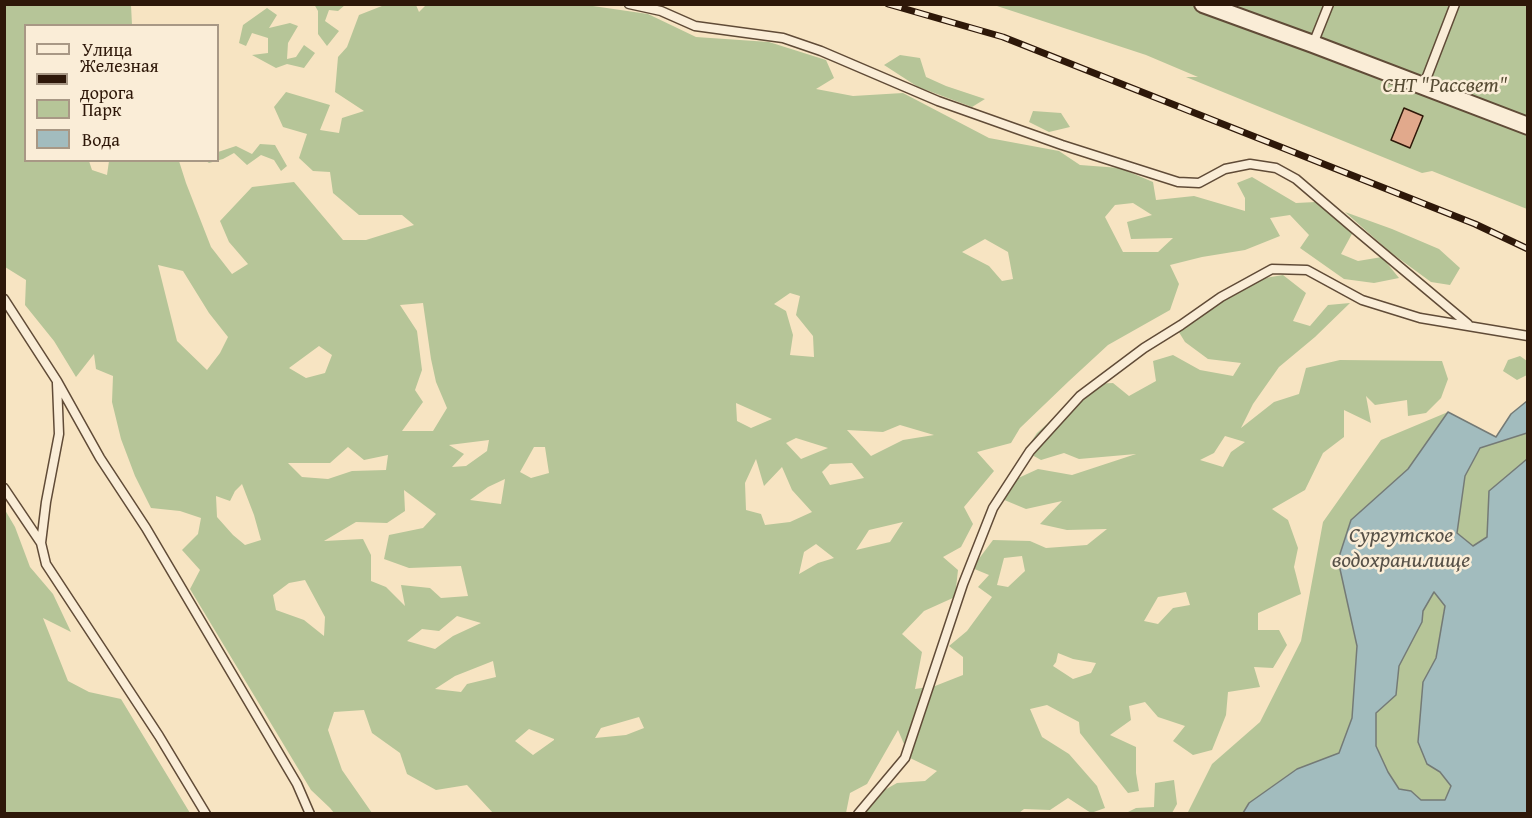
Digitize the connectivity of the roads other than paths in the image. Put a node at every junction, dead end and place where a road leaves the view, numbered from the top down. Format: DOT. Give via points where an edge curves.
graph roads {
  1 [pos="629,4"];
  2 [pos="1203,4"];
  3 [pos="1329,4"];
  4 [pos="1455,4"];
  5 [pos="1313,44"];
  6 [pos="1423,87"];
  7 [pos="1527,126"];
  8 [pos="4,299"];
  9 [pos="1470,325"];
  10 [pos="1527,336"];
  11 [pos="57,381"];
  12 [pos="4,488"];
  13 [pos="41,543"];
  14 [pos="206,813"];
  15 [pos="310,813"];
  16 [pos="858,813"];
  1 -- 9 [label="lane" via="661,11 695,26 783,38 938,101 1178,182 1198,183 1225,169 1250,164 1276,168 1296,179"];
  2 -- 5 [label="street"];
  3 -- 5 [label="lane"];
  4 -- 6 [label="lane"];
  5 -- 6 [label="street"];
  6 -- 7 [label="street"];
  8 -- 11 [label="lane"];
  9 -- 10 [label="lane"];
  9 -- 16 [label="lane" via="1420,318 1362,300 1307,270 1272,269 1221,297 1080,396 1030,451 993,508 963,584 905,758"];
  11 -- 13 [label="lane" via="59,434"];
  11 -- 15 [label="lane" via="297,784"];
  12 -- 13 [label="lane"];
  13 -- 14 [label="lane" via="46,564"];
}
